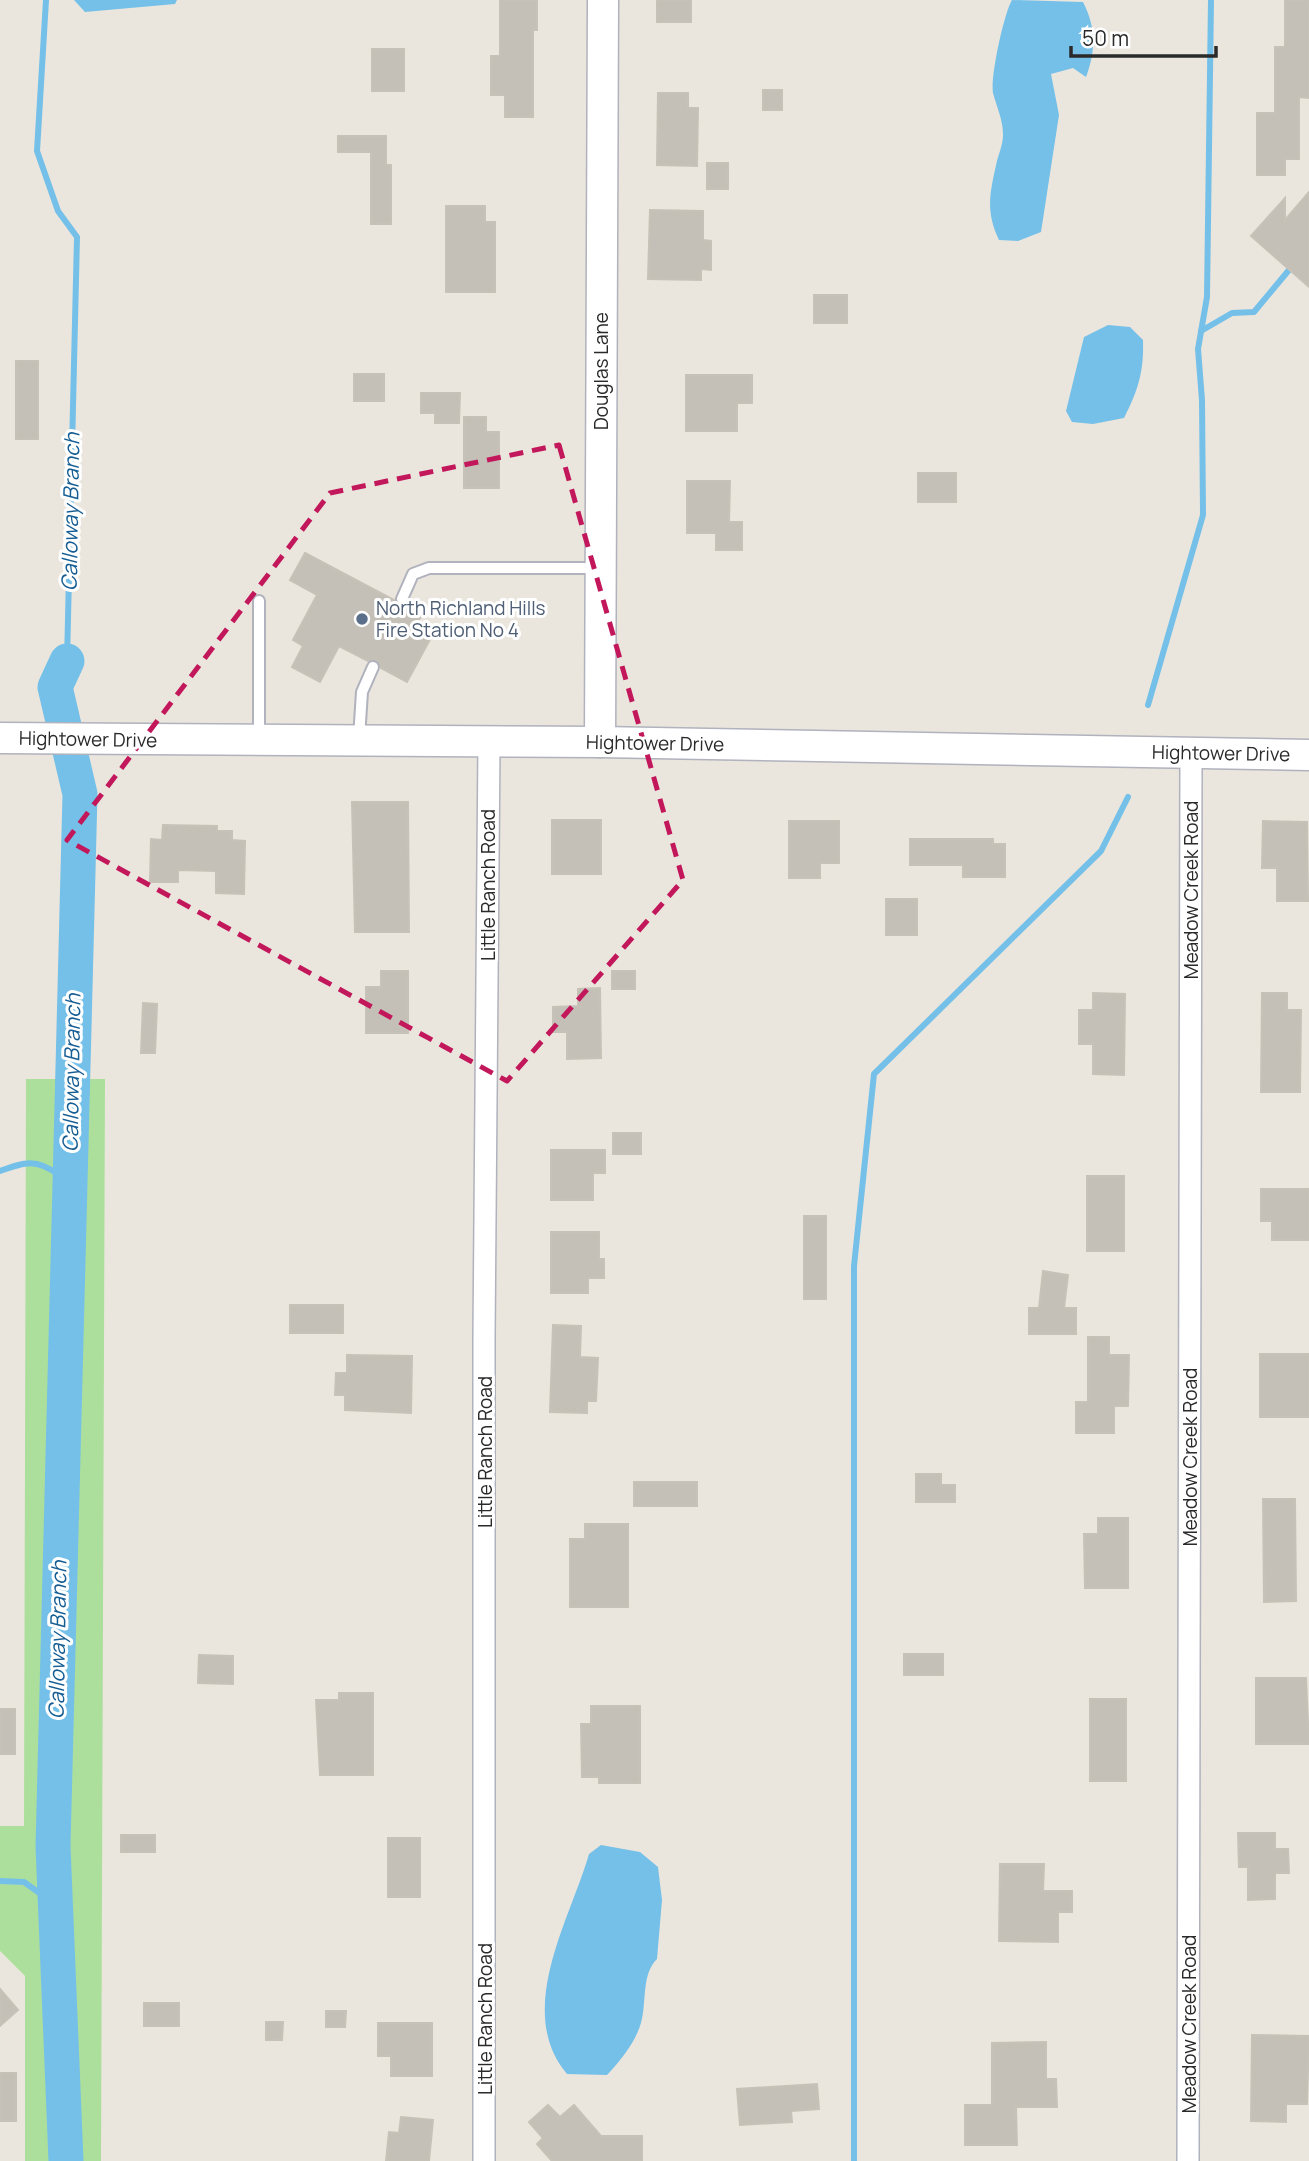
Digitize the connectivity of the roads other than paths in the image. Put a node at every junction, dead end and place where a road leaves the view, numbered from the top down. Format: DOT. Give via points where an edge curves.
graph roads {
  1 [pos="603,0"];
  2 [pos="601,568"];
  3 [pos="402,599"];
  4 [pos="259,601"];
  5 [pos="373,667"];
  6 [pos="0,738"];
  7 [pos="259,741"];
  8 [pos="359,741"];
  9 [pos="489,742"];
  10 [pos="600,742"];
  11 [pos="1191,753"];
  12 [pos="1309,755"];
  13 [pos="484,2161"];
  14 [pos="1188,2161"];
  1 -- 2 [label="street, Douglas Lane"];
  2 -- 3 [label="lane" via="429,568 413,574"];
  2 -- 10 [label="street, Douglas Lane"];
  4 -- 7 [label="lane"];
  5 -- 8 [label="lane" via="362,692"];
  6 -- 7 [label="street, Hightower Drive"];
  7 -- 8 [label="street, Hightower Drive"];
  8 -- 9 [label="street, Hightower Drive"];
  9 -- 10 [label="street, Hightower Drive"];
  9 -- 13 [label="street, Little Ranch Road"];
  10 -- 11 [label="street, Hightower Drive"];
  11 -- 12 [label="street, Hightower Drive"];
  11 -- 14 [label="street, Meadow Creek Road"];
}
